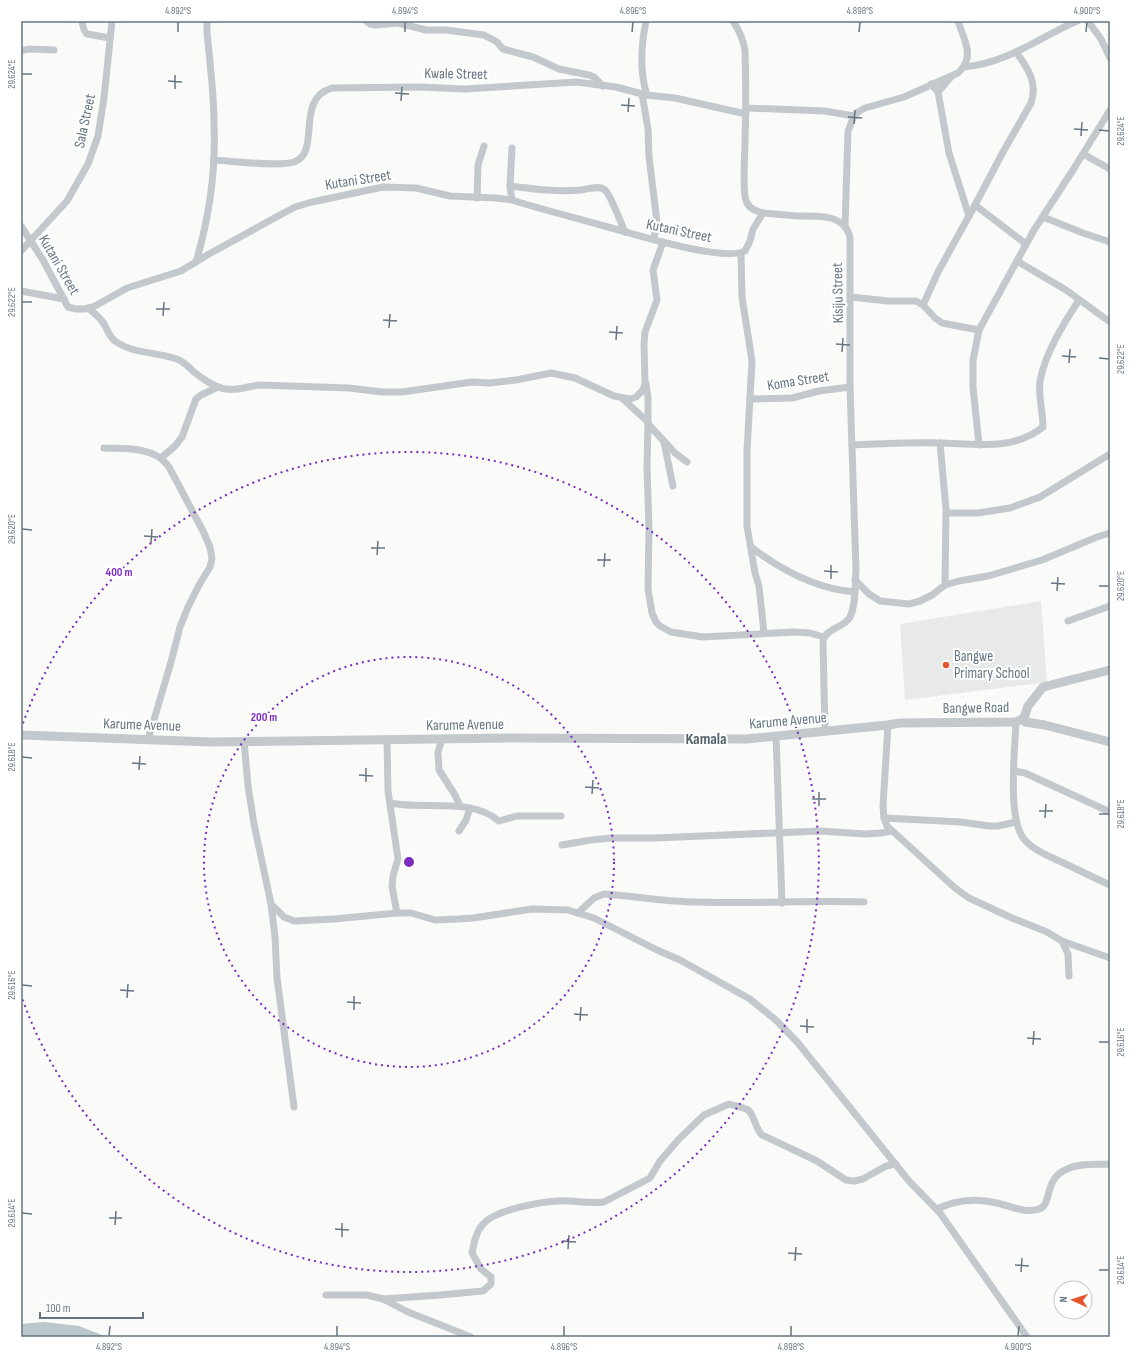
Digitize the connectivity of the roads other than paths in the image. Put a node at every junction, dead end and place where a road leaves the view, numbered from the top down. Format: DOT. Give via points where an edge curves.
graph roads {
  1 [pos="82,21"];
  2 [pos="112,21"];
  3 [pos="207,21"];
  4 [pos="366,21"];
  5 [pos="646,21"];
  6 [pos="733,21"];
  7 [pos="958,21"];
  8 [pos="1077,21"];
  9 [pos="1088,21"];
  10 [pos="110,38"];
  11 [pos="54,50"];
  12 [pos="21,51"];
  13 [pos="1016,52"];
  14 [pos="1110,58"];
  15 [pos="964,67"];
  16 [pos="952,76"];
  17 [pos="932,84"];
  18 [pos="603,86"];
  19 [pos="938,92"];
  20 [pos="645,95"];
  21 [pos="1110,110"];
  22 [pos="746,111"];
  23 [pos="854,116"];
  24 [pos="484,146"];
  25 [pos="512,148"];
  26 [pos="1083,154"];
  27 [pos="214,160"];
  28 [pos="1110,169"];
  29 [pos="510,186"];
  30 [pos="477,198"];
  31 [pos="512,200"];
  32 [pos="976,205"];
  33 [pos="763,213"];
  34 [pos="969,216"];
  35 [pos="1043,217"];
  36 [pos="21,226"];
  37 [pos="845,227"];
  38 [pos="625,232"];
  39 [pos="653,240"];
  40 [pos="31,241"];
  41 [pos="663,242"];
  42 [pos="1110,242"];
  43 [pos="1026,244"];
  44 [pos="21,250"];
  45 [pos="741,254"];
  46 [pos="1017,261"];
  47 [pos="196,262"];
  48 [pos="21,291"];
  49 [pos="851,297"];
  50 [pos="64,299"];
  51 [pos="1079,300"];
  52 [pos="923,305"];
  53 [pos="88,308"];
  54 [pos="1110,322"];
  55 [pos="979,330"];
  56 [pos="645,380"];
  57 [pos="218,387"];
  58 [pos="850,387"];
  59 [pos="623,399"];
  60 [pos="750,399"];
  61 [pos="648,423"];
  62 [pos="664,442"];
  63 [pos="940,443"];
  64 [pos="852,445"];
  65 [pos="979,445"];
  66 [pos="104,448"];
  67 [pos="1110,454"];
  68 [pos="161,458"];
  69 [pos="687,462"];
  70 [pos="673,486"];
  71 [pos="946,513"];
  72 [pos="1110,533"];
  73 [pos="751,547"];
  74 [pos="855,580"];
  75 [pos="945,585"];
  76 [pos="855,592"];
  77 [pos="1110,606"];
  78 [pos="1068,621"];
  79 [pos="764,633"];
  80 [pos="824,637"];
  81 [pos="1110,670"];
  82 [pos="1020,720"];
  83 [pos="908,723"];
  84 [pos="888,726"];
  85 [pos="825,732"];
  86 [pos="21,735"];
  87 [pos="776,736"];
  88 [pos="442,739"];
  89 [pos="148,740"];
  90 [pos="387,740"];
  91 [pos="244,741"];
  92 [pos="1110,742"];
  93 [pos="1014,771"];
  94 [pos="390,803"];
  95 [pos="460,806"];
  96 [pos="470,808"];
  97 [pos="1110,812"];
  98 [pos="561,816"];
  99 [pos="884,818"];
  100 [pos="1016,822"];
  101 [pos="459,831"];
  102 [pos="892,831"];
  103 [pos="780,834"];
  104 [pos="562,845"];
  105 [pos="1110,885"];
  106 [pos="864,902"];
  107 [pos="782,903"];
  108 [pos="271,904"];
  109 [pos="397,913"];
  110 [pos="578,913"];
  111 [pos="1062,941"];
  112 [pos="1110,958"];
  113 [pos="1069,976"];
  114 [pos="294,1107"];
  115 [pos="896,1164"];
  116 [pos="1110,1164"];
  117 [pos="937,1209"];
  118 [pos="326,1295"];
  119 [pos="382,1299"];
  120 [pos="471,1337"];
  121 [pos="1027,1337"];
  1 -- 10 [label="street" via="87,34"];
  2 -- 10 [label="street, Sala Street"];
  3 -- 27 [label="street"];
  4 -- 18 [label="street" via="376,25 398,23 426,30 449,30 484,36 497,42 503,49 533,57 559,69 594,77"];
  5 -- 20 [label="street" via="642,54"];
  6 -- 22 [label="street" via="745,50"];
  7 -- 15 [label="street" via="968,52"];
  8 -- 13 [label="street"];
  9 -- 14 [label="street"];
  10 -- 40 [label="street, Sala Street" via="98,136 88,164 67,201"];
  11 -- 12 [label="street"];
  13 -- 15 [label="street" via="995,61"];
  13 -- 32 [label="street" via="1031,76 1034,86 1031,103"];
  15 -- 16 [label="street"];
  16 -- 17 [label="street"];
  16 -- 19 [label="street"];
  17 -- 19 [label="street"];
  17 -- 23 [label="street" via="904,97 866,108"];
  18 -- 20 [label="street, Kwale Street"];
  18 -- 27 [label="street, Kwale Street" via="576,82 465,90 420,87 332,88 324,90 314,103 309,118 305,152 295,161 286,164"];
  19 -- 34 [label="street" via="949,153"];
  20 -- 22 [label="street, Kwale Street"];
  20 -- 39 [label="street" via="657,222"];
  21 -- 26 [label="street"];
  22 -- 23 [label="street, Kwale Street" via="825,111"];
  22 -- 33 [label="street" via="746,200 755,211"];
  23 -- 37 [label="street, Kisiju Street" via="848,131"];
  24 -- 30 [label="street" via="478,165"];
  25 -- 29 [label="street"];
  26 -- 28 [label="street"];
  26 -- 35 [label="street"];
  27 -- 47 [label="street" via="206,228"];
  29 -- 31 [label="street"];
  29 -- 38 [label="street" via="556,191 596,188 604,190 612,201"];
  30 -- 31 [label="street, Kutani Street"];
  30 -- 47 [label="street, Kutani Street" via="397,187 347,194 295,207"];
  31 -- 38 [label="street, Kutani Street"];
  32 -- 34 [label="street"];
  32 -- 43 [label="street"];
  33 -- 37 [label="street" via="833,218"];
  33 -- 45 [label="street" via="753,229 745,252"];
  34 -- 52 [label="street"];
  35 -- 42 [label="street"];
  35 -- 43 [label="street"];
  36 -- 40 [label="street, Kutani Street"];
  37 -- 49 [label="street, Kisiju Street" via="850,237"];
  38 -- 39 [label="street, Kutani Street"];
  39 -- 41 [label="street, Kutani Street"];
  40 -- 44 [label="street, Sala Street"];
  40 -- 50 [label="street, Kutani Street"];
  41 -- 45 [label="street, Kutani Street" via="705,251"];
  41 -- 56 [label="street" via="653,270 657,300 645,332"];
  43 -- 46 [label="street"];
  45 -- 60 [label="street" via="742,298 752,361"];
  46 -- 51 [label="street"];
  46 -- 55 [label="street"];
  47 -- 53 [label="street, Kutani Street" via="171,275 127,288"];
  48 -- 50 [label="street"];
  49 -- 52 [label="street" via="888,302 916,302"];
  49 -- 58 [label="street, Kisiju Street"];
  50 -- 53 [label="street, Kutani Street" via="68,307"];
  51 -- 54 [label="street"];
  51 -- 65 [label="street" via="1053,344 1040,381 1043,427 1026,438 1012,442"];
  52 -- 55 [label="street" via="942,323"];
  53 -- 57 [label="street" via="102,320 115,341 140,351 177,359"];
  55 -- 65 [label="street" via="973,360 973,387"];
  56 -- 59 [label="street" via="643,390 636,397 630,400"];
  56 -- 61 [label="street"];
  57 -- 59 [label="street" via="237,390 260,385 402,392 472,382 516,380 550,373 575,378"];
  57 -- 68 [label="street" via="196,399 182,437"];
  58 -- 60 [label="street, Koma Street" via="792,398"];
  58 -- 64 [label="street, Kisiju Street"];
  59 -- 61 [label="street"];
  60 -- 73 [label="street" via="746,514"];
  61 -- 62 [label="street"];
  61 -- 79 [label="street" via="648,589 652,614 656,622 671,632 704,637"];
  62 -- 69 [label="street"];
  62 -- 70 [label="street"];
  63 -- 64 [label="street"];
  63 -- 65 [label="street"];
  63 -- 71 [label="street"];
  64 -- 74 [label="street, Kisiju Street"];
  66 -- 68 [label="street" via="142,451"];
  67 -- 71 [label="street" via="1040,496 1017,505 986,512"];
  68 -- 89 [label="street" via="203,531 212,552 212,559 180,627"];
  71 -- 75 [label="street"];
  72 -- 75 [label="street" via="1042,560 988,576"];
  73 -- 76 [label="street" via="775,565 810,582 830,589"];
  73 -- 79 [label="street" via="759,586"];
  74 -- 75 [label="street" via="874,598 898,604 920,601 932,596"];
  74 -- 76 [label="street, Kisiju Street"];
  76 -- 80 [label="street, Kisiju Street" via="848,619"];
  77 -- 78 [label="street"];
  79 -- 80 [label="street" via="810,633"];
  80 -- 85 [label="street" via="822,646"];
  81 -- 82 [label="street" via="1043,687"];
  82 -- 83 [label="street, Bangwe Road"];
  82 -- 92 [label="street, Bangwe Road"];
  82 -- 93 [label="street"];
  83 -- 84 [label="street, Karume Avenue"];
  84 -- 85 [label="street, Karume Avenue"];
  84 -- 99 [label="street"];
  85 -- 87 [label="street, Karume Avenue"];
  86 -- 89 [label="street, Karume Avenue"];
  87 -- 88 [label="street, Karume Avenue" via="747,739"];
  87 -- 103 [label="street"];
  88 -- 90 [label="street, Karume Avenue"];
  88 -- 95 [label="street" via="438,752 439,770"];
  89 -- 91 [label="street, Karume Avenue"];
  90 -- 91 [label="street, Karume Avenue"];
  90 -- 94 [label="street"];
  91 -- 108 [label="street" via="254,824"];
  93 -- 97 [label="street" via="1025,773"];
  93 -- 100 [label="street"];
  94 -- 95 [label="street" via="412,806"];
  94 -- 109 [label="street" via="398,859 392,886"];
  95 -- 96 [label="street"];
  96 -- 98 [label="street" via="492,815 499,821 516,816"];
  96 -- 101 [label="street"];
  99 -- 100 [label="street" via="989,826"];
  99 -- 102 [label="street"];
  100 -- 105 [label="street" via="1019,833 1032,846"];
  102 -- 103 [label="street" via="866,834 820,831"];
  102 -- 111 [label="street" via="969,898"];
  103 -- 104 [label="street" via="612,838"];
  103 -- 107 [label="street"];
  106 -- 107 [label="street"];
  107 -- 110 [label="street" via="674,901 604,894 594,898"];
  108 -- 109 [label="street" via="284,917 294,921"];
  108 -- 114 [label="street" via="277,978"];
  109 -- 110 [label="street" via="411,913 435,920 473,918 532,909 568,910"];
  110 -- 115 [label="street" via="594,918 680,960 750,999 798,1043"];
  111 -- 112 [label="street"];
  111 -- 113 [label="street" via="1068,954"];
  115 -- 117 [label="street"];
  115 -- 119 [label="street" via="854,1181 846,1180 817,1161 762,1135 748,1110 729,1104 704,1115 660,1161 650,1178 604,1202 556,1201 508,1210 492,1216 477,1234 472,1253 481,1269 491,1277 491,1284 483,1291"];
  116 -- 117 [label="street" via="1081,1166 1060,1173 1052,1182 1046,1203 1036,1210 966,1200"];
  117 -- 121 [label="street"];
  118 -- 119 [label="street" via="368,1295"];
  119 -- 120 [label="street"];
}
